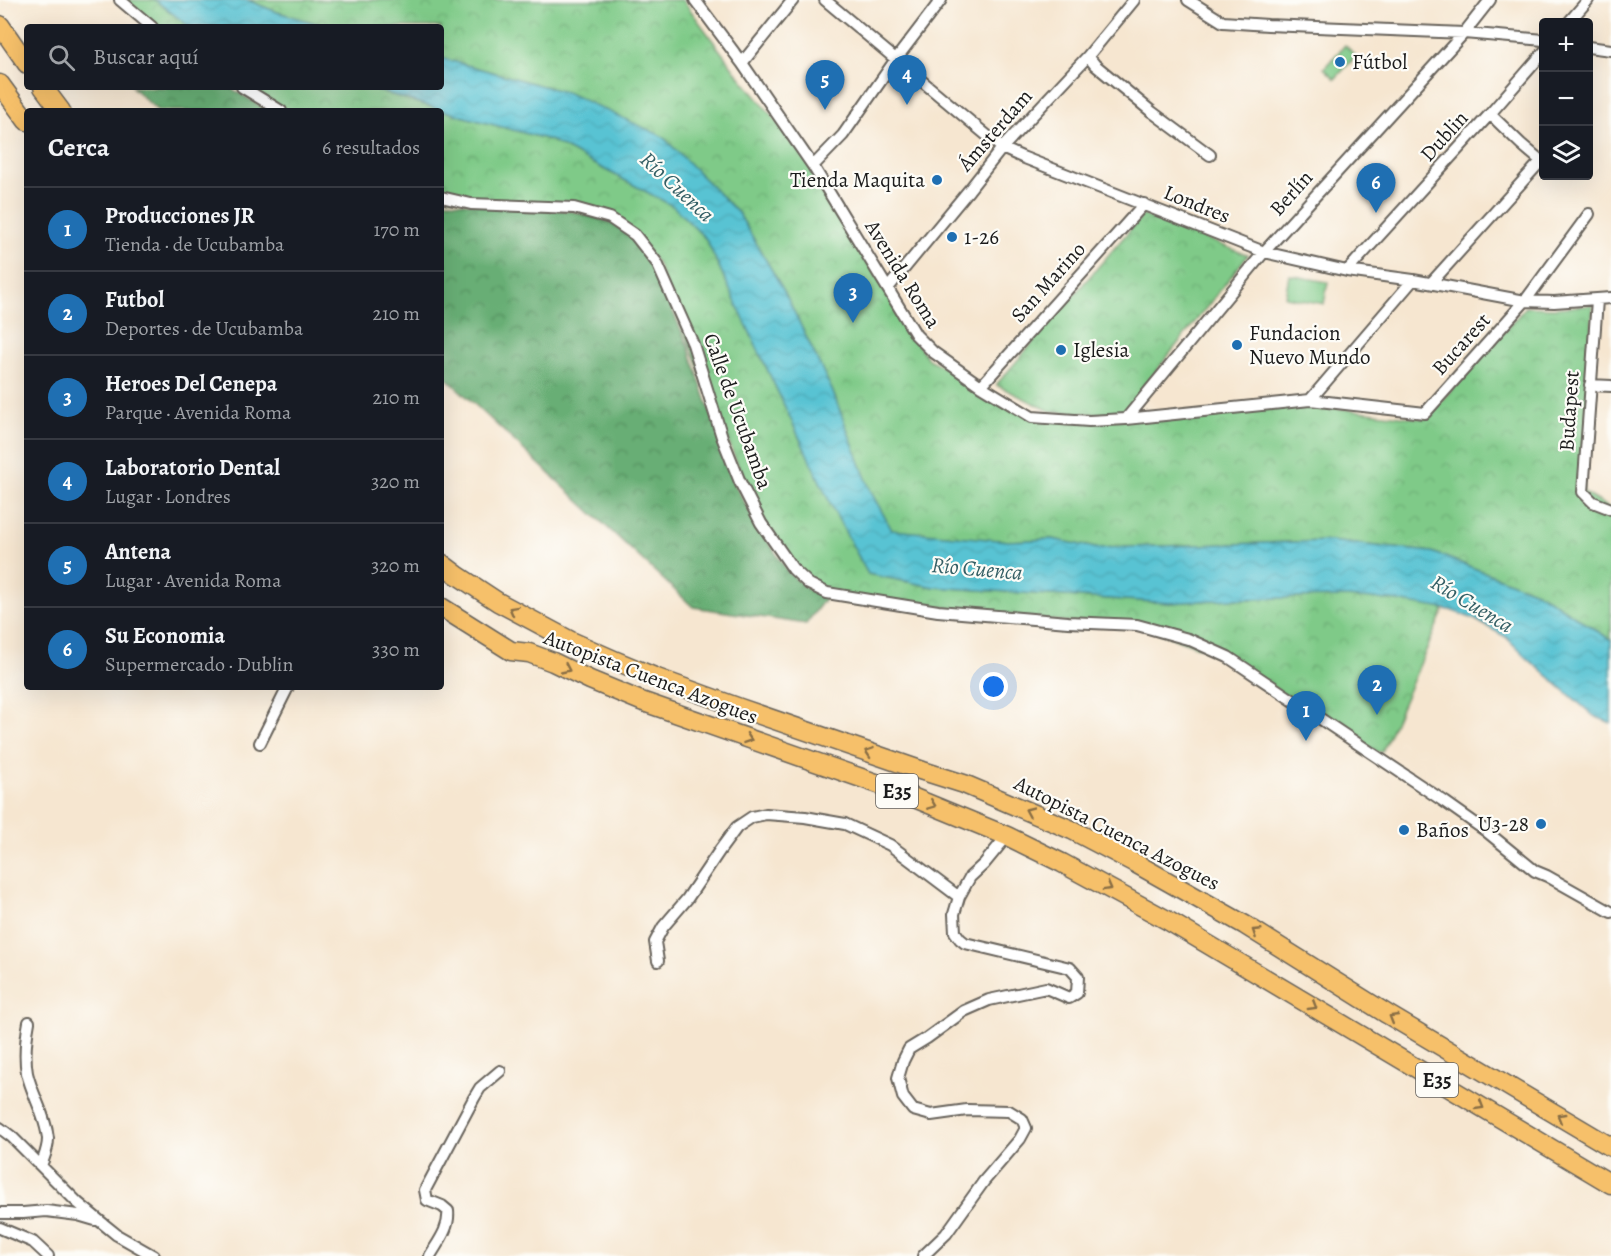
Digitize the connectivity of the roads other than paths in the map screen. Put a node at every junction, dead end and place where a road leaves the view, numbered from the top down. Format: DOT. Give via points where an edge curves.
graph roads {
  1 [pos="120,0"];
  2 [pos="695,0"];
  3 [pos="793,0"];
  4 [pos="825,0"];
  5 [pos="941,0"];
  6 [pos="1134,0"];
  7 [pos="1188,0"];
  8 [pos="1490,0"];
  9 [pos="1588,0"];
  10 [pos="1572,18"];
  11 [pos="148,24"];
  12 [pos="0,26"];
  13 [pos="1464,33"];
  14 [pos="1539,40"];
  15 [pos="1593,48"];
  16 [pos="1611,50"];
  17 [pos="1088,56"];
  18 [pos="1539,57"];
  19 [pos="896,59"];
  20 [pos="24,60"];
  21 [pos="742,63"];
  22 [pos="0,84"];
  23 [pos="46,90"];
  24 [pos="247,90"];
  25 [pos="59,108"];
  26 [pos="276,108"];
  27 [pos="1490,114"];
  28 [pos="24,117"];
  29 [pos="1002,148"];
  30 [pos="1210,155"];
  31 [pos="813,166"];
  32 [pos="444,198"];
  33 [pos="1144,204"];
  34 [pos="1589,214"];
  35 [pos="1264,252"];
  36 [pos="1347,272"];
  37 [pos="1413,280"];
  38 [pos="1431,284"];
  39 [pos="888,288"];
  40 [pos="1611,298"];
  41 [pos="1597,300"];
  42 [pos="1526,301"];
  43 [pos="1590,385"];
  44 [pos="981,386"];
  45 [pos="1611,386"];
  46 [pos="1310,400"];
  47 [pos="1425,413"];
  48 [pos="1126,419"];
  49 [pos="1611,509"];
  50 [pos="444,565"];
  51 [pos="444,609"];
  52 [pos="286,690"];
  53 [pos="260,743"];
  54 [pos="1007,836"];
  55 [pos="959,897"];
  56 [pos="1611,912"];
  57 [pos="658,961"];
  58 [pos="29,1022"];
  59 [pos="500,1071"];
  60 [pos="0,1128"];
  61 [pos="1611,1147"];
  62 [pos="41,1166"];
  63 [pos="1611,1184"];
  64 [pos="0,1213"];
  65 [pos="101,1222"];
  66 [pos="0,1228"];
  67 [pos="48,1256"];
  68 [pos="154,1256"];
  69 [pos="430,1256"];
  70 [pos="923,1256"];
  1 -- 11 [label="street"];
  2 -- 21 [label="street, Avenida Roma"];
  3 -- 21 [label="street"];
  4 -- 19 [label="street, Londres"];
  5 -- 19 [label="street"];
  6 -- 17 [label="street, Ámsterdam"];
  7 -- 13 [label="street" via="1223,22"];
  8 -- 13 [label="street, Berlín"];
  9 -- 10 [label="street"];
  12 -- 20 [label="highway"];
  13 -- 14 [label="street"];
  13 -- 35 [label="street, Berlín"];
  15 -- 16 [label="street"];
  17 -- 29 [label="street, Ámsterdam"];
  17 -- 30 [label="street" via="1152,112"];
  18 -- 27 [label="street, Dublin"];
  19 -- 29 [label="street, Londres"];
  19 -- 31 [label="street" via="843,135"];
  21 -- 31 [label="street, Avenida Roma"];
  22 -- 28 [label="highway"];
  23 -- 25 [label="highway"];
  24 -- 26 [label="street"];
  27 -- 36 [label="street, Dublin"];
  27 -- 38 [label="street" via="1541,161"];
  29 -- 33 [label="street, Londres"];
  29 -- 39 [label="street, Ámsterdam"];
  31 -- 39 [label="street, Avenida Roma"];
  32 -- 56 [label="street, Calle de Ucubamba" via="471,204 574,208 610,219 635,235 657,263 693,344 740,482 761,523 793,569 809,584 827,593 938,611 1137,625 1188,639 1228,657 1453,808 1535,872"];
  33 -- 35 [label="street, Londres"];
  33 -- 44 [label="street, San Marino"];
  34 -- 42 [label="street, Bucarest"];
  35 -- 36 [label="street, Londres"];
  35 -- 48 [label="street, Berlín"];
  36 -- 37 [label="street, Londres"];
  37 -- 38 [label="street, Londres"];
  37 -- 46 [label="street"];
  38 -- 42 [label="street, Londres"];
  39 -- 44 [label="street, Avenida Roma" via="916,335"];
  40 -- 41 [label="street, Londres"];
  41 -- 42 [label="street, Londres"];
  41 -- 43 [label="street, Budapest"];
  42 -- 47 [label="street, Bucarest"];
  43 -- 45 [label="street"];
  43 -- 49 [label="street, Budapest" via="1582,492 1593,502"];
  44 -- 48 [label="street, Avenida Roma" via="1032,417"];
  46 -- 47 [label="street, Avenida Roma"];
  46 -- 48 [label="street, Avenida Roma"];
  61 -- 50 [label="highway, Autopista Cuenca Azogues / E35, one-way" via="1245,925 1082,836 964,784 740,708 614,660 506,606"];
  51 -- 54 [label="highway, Autopista Cuenca Azogues / E35, one-way" via="511,651 529,653 650,704 890,788"];
  52 -- 53 [label="street"];
  54 -- 55 [label="street" via="970,878"];
  54 -- 63 [label="highway, Autopista Cuenca Azogues / E35, one-way" via="1141,905"];
  55 -- 57 [label="street" via="890,845 845,824 766,814 737,827 687,900 663,927 655,942"];
  55 -- 70 [label="street" via="954,914 955,932 965,943 1070,968 1078,977 1078,985 1077,993 1069,998 1046,988 989,1000 964,1011 909,1049 898,1078 903,1097 913,1110 931,1115 967,1110 1009,1111 1022,1119 1026,1128 946,1234"];
  58 -- 62 [label="street" via="27,1072 48,1139"];
  59 -- 69 [label="street" via="480,1088 425,1190 427,1200 448,1211 449,1219"];
  60 -- 62 [label="street"];
  62 -- 65 [label="street"];
  64 -- 65 [label="street" via="46,1211"];
  65 -- 68 [label="street"];
  66 -- 67 [label="street" via="33,1242"];
}
